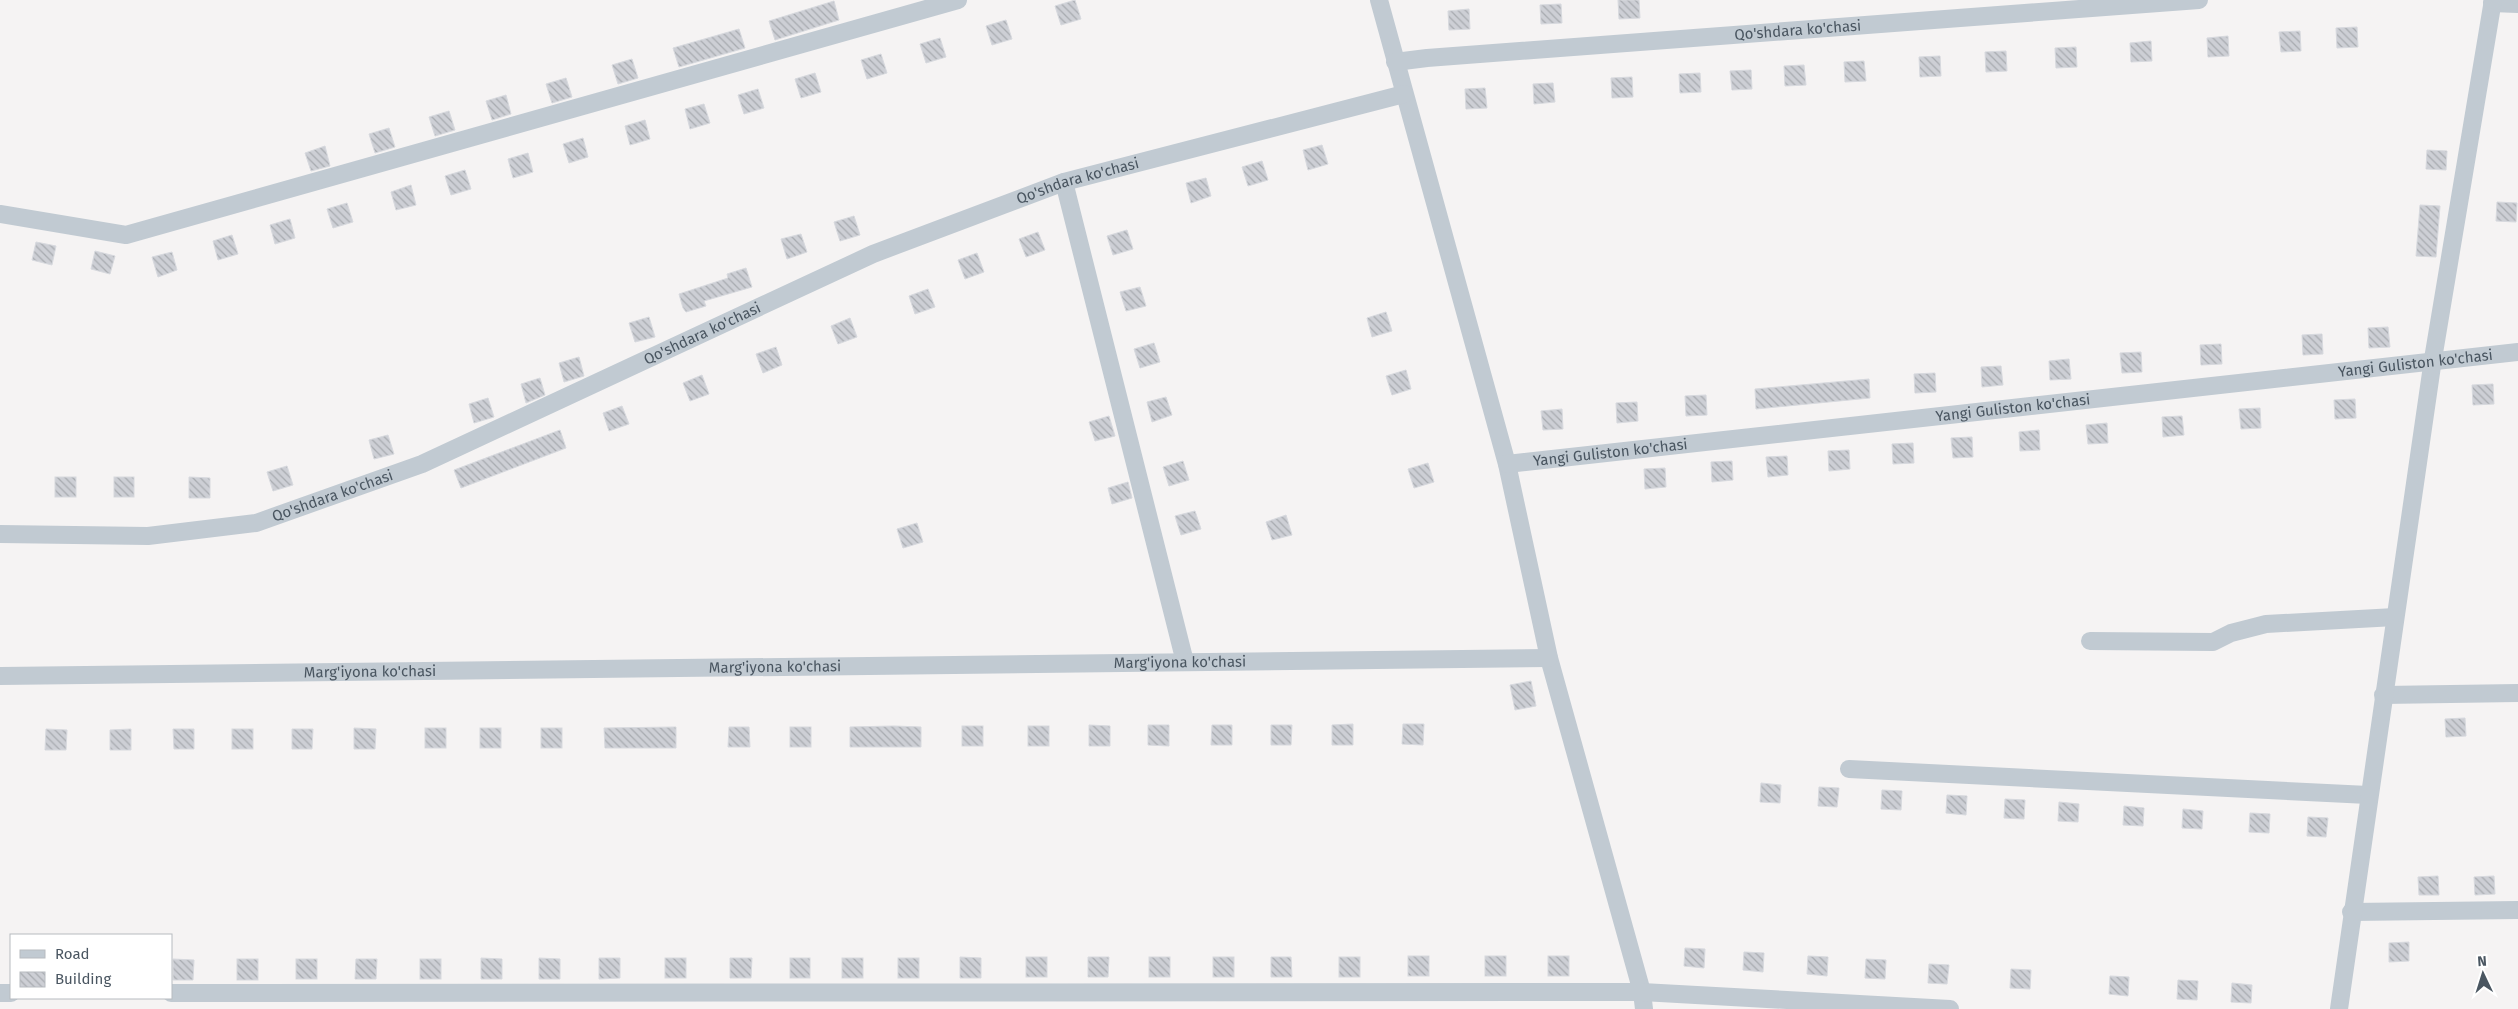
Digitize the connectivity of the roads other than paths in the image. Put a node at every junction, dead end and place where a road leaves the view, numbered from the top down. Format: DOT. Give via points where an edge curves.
graph roads {
  1 [pos="958,0"];
  2 [pos="1379,0"];
  3 [pos="2200,0"];
  4 [pos="2493,2"];
  5 [pos="2518,4"];
  6 [pos="1396,62"];
  7 [pos="1404,94"];
  8 [pos="1064,182"];
  9 [pos="0,214"];
  10 [pos="2518,352"];
  11 [pos="2433,359"];
  12 [pos="1506,464"];
  13 [pos="0,534"];
  14 [pos="2395,617"];
  15 [pos="2090,641"];
  16 [pos="1549,658"];
  17 [pos="1185,662"];
  18 [pos="0,676"];
  19 [pos="2518,693"];
  20 [pos="2383,695"];
  21 [pos="1849,769"];
  22 [pos="2368,795"];
  23 [pos="2518,910"];
  24 [pos="2351,912"];
  25 [pos="172,993"];
  26 [pos="1606,1001"];
  27 [pos="1643,1001"];
  28 [pos="1950,1009"];
  29 [pos="2338,1009"];
  1 -- 9 [label="street" via="126,236"];
  2 -- 6 [label="street"];
  3 -- 6 [label="street, Qo'shdara ko'chasi"];
  4 -- 5 [label="street"];
  4 -- 11 [label="street"];
  6 -- 7 [label="street"];
  7 -- 8 [label="street, Qo'shdara ko'chasi"];
  7 -- 12 [label="street"];
  8 -- 13 [label="street, Qo'shdara ko'chasi" via="873,254 422,464 256,523 148,536"];
  8 -- 17 [label="street"];
  10 -- 11 [label="street, Yangi Guliston ko'chasi"];
  11 -- 12 [label="street, Yangi Guliston ko'chasi"];
  11 -- 14 [label="street"];
  12 -- 16 [label="street"];
  14 -- 15 [label="street" via="2266,624 2231,633 2213,642"];
  14 -- 20 [label="street"];
  16 -- 17 [label="street, Marg'iyona ko'chasi"];
  16 -- 27 [label="street"];
  17 -- 18 [label="street, Marg'iyona ko'chasi"];
  19 -- 20 [label="street"];
  20 -- 22 [label="street"];
  21 -- 22 [label="street"];
  22 -- 24 [label="street"];
  23 -- 24 [label="street"];
  24 -- 29 [label="street"];
  25 -- 26 [label="street"];
  26 -- 27 [label="street"];
  27 -- 28 [label="street"];
}
